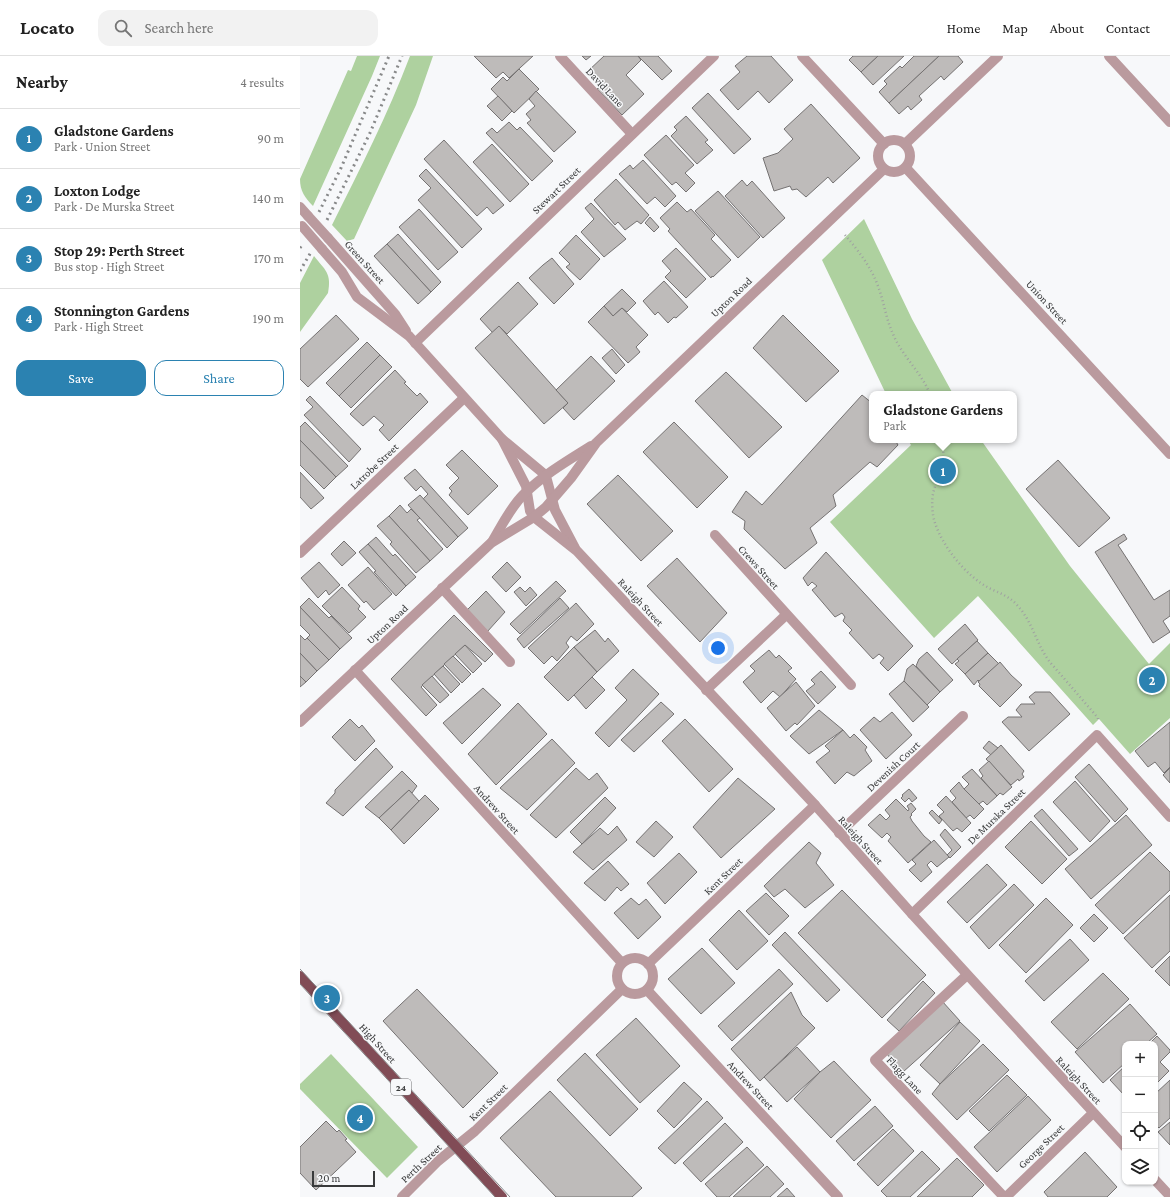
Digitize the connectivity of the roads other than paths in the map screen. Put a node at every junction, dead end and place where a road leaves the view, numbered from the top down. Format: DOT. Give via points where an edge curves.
graph roads {
  1 [pos="560,56"];
  2 [pos="714,56"];
  3 [pos="802,56"];
  4 [pos="1109,56"];
  5 [pos="992,58"];
  6 [pos="1170,122"];
  7 [pos="632,134"];
  8 [pos="884,144"];
  9 [pos="905,144"];
  10 [pos="906,168"];
  11 [pos="884,169"];
  12 [pos="300,207"];
  13 [pos="301,225"];
  14 [pos="412,339"];
  15 [pos="464,398"];
  16 [pos="502,439"];
  17 [pos="596,443"];
  18 [pos="1170,454"];
  19 [pos="546,476"];
  20 [pos="528,491"];
  21 [pos="552,501"];
  22 [pos="534,517"];
  23 [pos="715,536"];
  24 [pos="491,543"];
  25 [pos="577,551"];
  26 [pos="300,553"];
  27 [pos="442,588"];
  28 [pos="786,615"];
  29 [pos="510,662"];
  30 [pos="355,670"];
  31 [pos="851,685"];
  32 [pos="706,690"];
  33 [pos="963,716"];
  34 [pos="300,722"];
  35 [pos="815,805"];
  36 [pos="1170,817"];
  37 [pos="838,833"];
  38 [pos="912,914"];
  39 [pos="622,963"];
  40 [pos="648,964"];
  41 [pos="967,975"];
  42 [pos="300,976"];
  43 [pos="622,989"];
  44 [pos="647,990"];
  45 [pos="1093,1113"];
  46 [pos="1122,1144"];
  47 [pos="456,1147"];
  48 [pos="1158,1183"];
  49 [pos="1170,1196"];
  50 [pos="402,1197"];
  51 [pos="502,1197"];
  52 [pos="838,1197"];
  53 [pos="1005,1197"];
  1 -- 7 [label="street, David Lane"];
  2 -- 7 [label="street, Stewart Street"];
  3 -- 8 [label="street"];
  4 -- 6 [label="street"];
  5 -- 9 [label="street"];
  7 -- 14 [label="street, Stewart Street"];
  8 -- 9 [label="street" via="896,140"];
  8 -- 11 [label="street" via="878,153"];
  9 -- 10 [label="street" via="910,156"];
  10 -- 11 [label="street" via="895,173"];
  10 -- 18 [label="street, Union Street"];
  11 -- 17 [label="street, Upton Road"];
  12 -- 14 [label="street, Green Street, bridge" via="395,314"];
  13 -- 14 [label="street, Green Street, bridge" via="342,272 357,297"];
  14 -- 15 [label="street, Green Street"];
  15 -- 16 [label="street, Green Street"];
  15 -- 26 [label="street, Latrobe Street"];
  16 -- 19 [label="street, Green Street"];
  16 -- 20 [label="street, Green Street"];
  17 -- 19 [label="street, Upton Road"];
  17 -- 21 [label="street, Upton Road"];
  19 -- 20 [label="street, Upton Road"];
  19 -- 21 [label="street"];
  20 -- 22 [label="street" via="530,511"];
  20 -- 24 [label="street, Upton Road" via="517,502"];
  21 -- 22 [label="street, Upton Road"];
  21 -- 25 [label="street, Raleigh Street"];
  22 -- 24 [label="street, Upton Road"];
  22 -- 25 [label="street, Raleigh Street"];
  23 -- 28 [label="street, Crews Street"];
  24 -- 27 [label="street, Upton Road"];
  25 -- 32 [label="street, Raleigh Street"];
  27 -- 29 [label="street"];
  27 -- 30 [label="street, Upton Road"];
  28 -- 31 [label="street, Crews Street"];
  28 -- 32 [label="street"];
  30 -- 34 [label="street, Upton Road"];
  30 -- 39 [label="street, Andrew Street"];
  32 -- 35 [label="street, Raleigh Street"];
  33 -- 37 [label="street, Devenish Court"];
  35 -- 37 [label="street, Raleigh Street"];
  35 -- 40 [label="street, Kent Street"];
  36 -- 38 [label="street, De Murska Street" via="1097,735"];
  37 -- 38 [label="street, Raleigh Street"];
  38 -- 41 [label="street, Raleigh Street"];
  39 -- 40 [label="street" via="638,959"];
  39 -- 43 [label="street" via="617,979"];
  40 -- 44 [label="street" via="653,974"];
  41 -- 45 [label="street, Raleigh Street"];
  41 -- 53 [label="street, Flagg Lane" via="875,1060"];
  42 -- 47 [label="main road, High Street / 24"];
  43 -- 44 [label="street" via="634,995"];
  43 -- 47 [label="street, Kent Street" via="475,1132"];
  44 -- 52 [label="street, Andrew Street"];
  45 -- 46 [label="street, Raleigh Street"];
  45 -- 53 [label="street, George Street"];
  47 -- 50 [label="street, Perth Street"];
  47 -- 51 [label="main road, High Street / 24"];
  48 -- 49 [label="street"];
}
